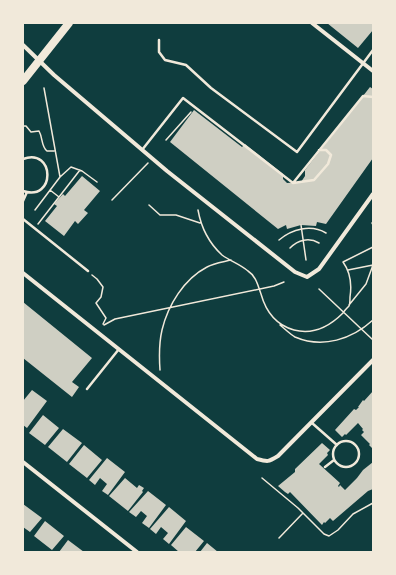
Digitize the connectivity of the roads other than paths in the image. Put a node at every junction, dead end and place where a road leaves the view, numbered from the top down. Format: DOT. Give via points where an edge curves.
graph roads {
  1 [pos="69,23"];
  2 [pos="312,23"];
  3 [pos="159,40"];
  4 [pos="23,46"];
  5 [pos="373,50"];
  6 [pos="39,62"];
  7 [pos="363,63"];
  8 [pos="373,71"];
  9 [pos="23,81"];
  10 [pos="373,97"];
  11 [pos="142,150"];
  12 [pos="319,150"];
  13 [pos="23,159"];
  14 [pos="293,183"];
  15 [pos="23,191"];
  16 [pos="27,192"];
  17 [pos="373,194"];
  18 [pos="23,201"];
  19 [pos="23,219"];
  20 [pos="88,271"];
  21 [pos="23,273"];
  22 [pos="118,349"];
  23 [pos="373,360"];
  24 [pos="87,389"];
  25 [pos="311,422"];
  26 [pos="337,445"];
  27 [pos="334,460"];
  28 [pos="23,462"];
  29 [pos="325,467"];
  30 [pos="137,552"];
  1 -- 6 [label="main road"];
  2 -- 7 [label="street"];
  3 -- 7 [label="lane" via="158,46 165,60 186,65 211,88 297,152"];
  4 -- 6 [label="street"];
  5 -- 7 [label="lane"];
  6 -- 9 [label="main road"];
  6 -- 11 [label="street"];
  7 -- 8 [label="street"];
  10 -- 12 [label="lane" via="363,96"];
  11 -- 14 [label="lane" via="183,98"];
  11 -- 17 [label="street" via="295,272 308,277 319,270"];
  12 -- 14 [label="lane"];
  12 -- 14 [label="lane" via="326,150 331,155 328,164 314,180"];
  13 -- 16 [label="lane" via="36,158 48,171 43,187"];
  15 -- 16 [label="lane"];
  16 -- 18 [label="lane"];
  19 -- 20 [label="lane"];
  21 -- 22 [label="street"];
  22 -- 24 [label="lane"];
  22 -- 25 [label="street" via="257,459 269,461 278,456"];
  23 -- 25 [label="street"];
  25 -- 26 [label="lane"];
  26 -- 27 [label="lane" via="333,452"];
  26 -- 27 [label="lane" via="341,442 350,442 357,447 359,455 356,463 348,467 340,466"];
  27 -- 29 [label="lane"];
  28 -- 30 [label="street"];
}
